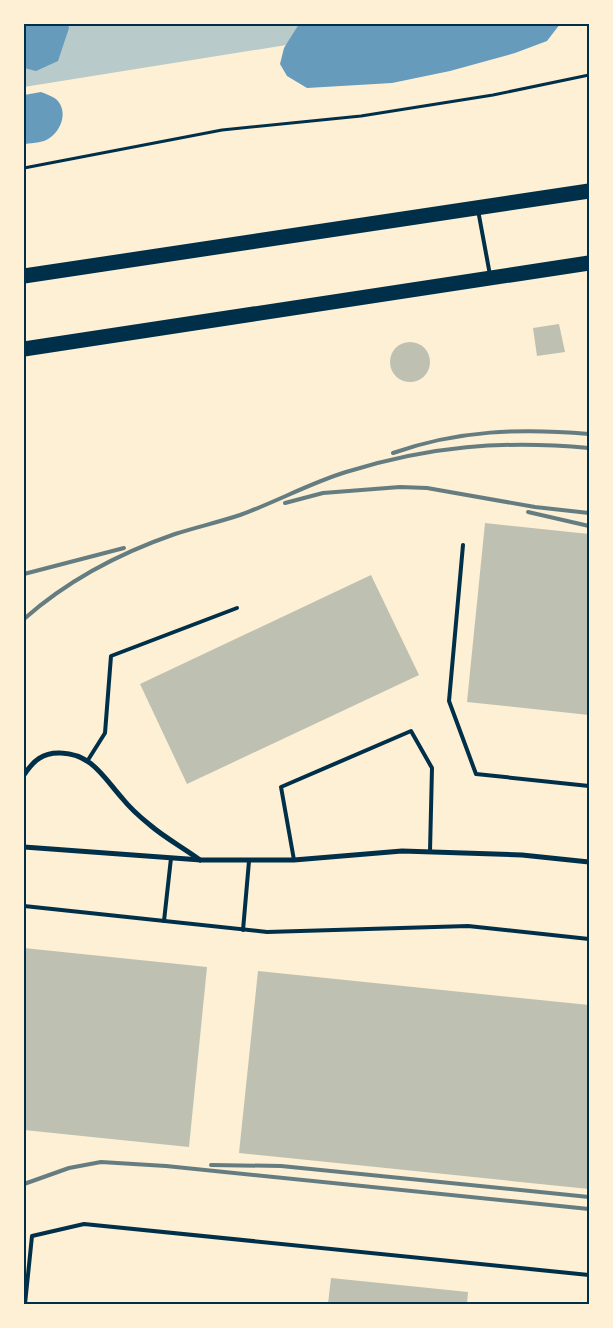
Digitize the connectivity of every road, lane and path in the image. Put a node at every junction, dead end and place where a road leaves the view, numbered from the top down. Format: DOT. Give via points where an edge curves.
graph roads {
  1 [pos="589,75"];
  2 [pos="24,168"];
  3 [pos="589,191"];
  4 [pos="477,208"];
  5 [pos="589,263"];
  6 [pos="24,276"];
  7 [pos="490,278"];
  8 [pos="24,349"];
  9 [pos="463,545"];
  10 [pos="237,608"];
  11 [pos="88,760"];
  12 [pos="24,775"];
  13 [pos="589,786"];
  14 [pos="24,846"];
  15 [pos="430,852"];
  16 [pos="171,858"];
  17 [pos="200,860"];
  18 [pos="294,860"];
  19 [pos="250,861"];
  20 [pos="589,862"];
  21 [pos="24,906"];
  22 [pos="164,921"];
  23 [pos="243,930"];
  24 [pos="589,939"];
  25 [pos="589,1275"];
  26 [pos="25,1304"];
  1 -- 2 [label="path" via="362,116 222,130"];
  3 -- 4 [label="highway"];
  4 -- 6 [label="highway"];
  4 -- 7 [label="lane"];
  5 -- 7 [label="highway"];
  7 -- 8 [label="highway"];
  9 -- 13 [label="lane" via="449,701 476,774"];
  10 -- 11 [label="lane" via="111,656 106,733"];
  11 -- 12 [label="street" via="70,753 51,752 33,761"];
  11 -- 17 [label="street" via="150,825"];
  14 -- 16 [label="street"];
  15 -- 18 [label="street" via="402,851"];
  15 -- 18 [label="lane" via="432,768 412,731 281,787"];
  15 -- 20 [label="street"];
  16 -- 17 [label="street"];
  16 -- 22 [label="lane"];
  17 -- 19 [label="street"];
  18 -- 19 [label="street"];
  19 -- 23 [label="lane"];
  21 -- 22 [label="lane"];
  22 -- 23 [label="lane"];
  23 -- 24 [label="lane" via="468,926"];
  25 -- 26 [label="lane" via="84,1224 32,1236"];
}
